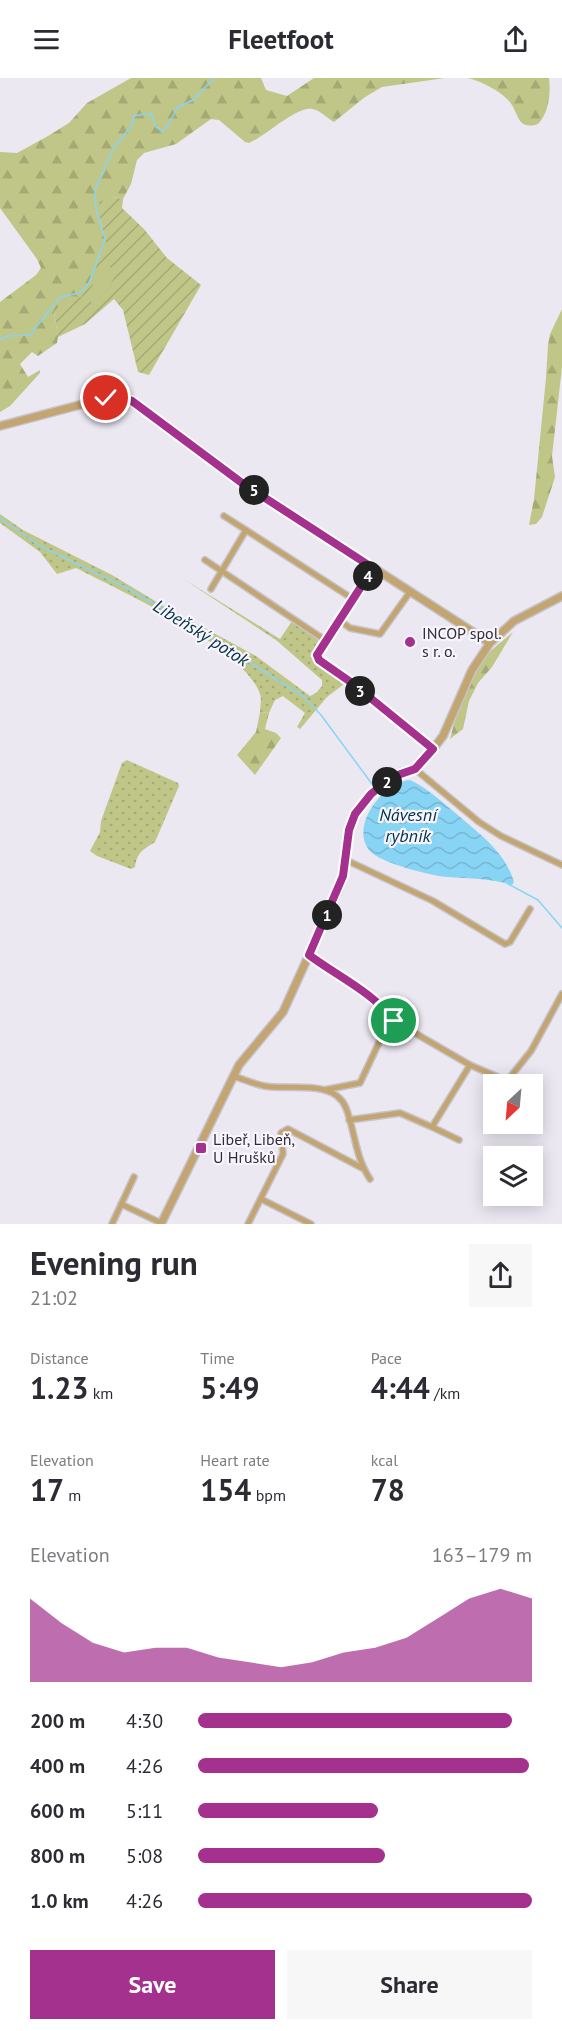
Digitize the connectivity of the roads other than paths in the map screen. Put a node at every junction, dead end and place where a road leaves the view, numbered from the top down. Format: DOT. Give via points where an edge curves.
graph roads {
  1 [pos="0,426"];
  2 [pos="225,516"];
  3 [pos="246,530"];
  4 [pos="205,560"];
  5 [pos="373,568"];
  6 [pos="222,571"];
  7 [pos="211,589"];
  8 [pos="410,592"];
  9 [pos="562,596"];
  10 [pos="353,599"];
  11 [pos="339,620"];
  12 [pos="325,640"];
  13 [pos="490,643"];
  14 [pos="433,749"];
  15 [pos="415,769"];
  16 [pos="346,860"];
  17 [pos="562,865"];
  18 [pos="530,909"];
  19 [pos="309,955"];
  20 [pos="562,994"];
  21 [pos="391,1017"];
  22 [pos="470,1065"];
  23 [pos="233,1076"];
  24 [pos="323,1090"];
  25 [pos="349,1120"];
  26 [pos="432,1127"];
  27 [pos="459,1140"];
  28 [pos="362,1168"];
  29 [pos="134,1177"];
  30 [pos="370,1179"];
  31 [pos="261,1199"];
  32 [pos="121,1204"];
  33 [pos="112,1224"];
  34 [pos="161,1224"];
  35 [pos="249,1224"];
  36 [pos="311,1224"];
  1 -- 5 [label="street" via="106,398 132,401 242,483"];
  2 -- 3 [label="street"];
  3 -- 6 [label="street"];
  3 -- 10 [label="street"];
  4 -- 6 [label="street"];
  5 -- 8 [label="street"];
  5 -- 10 [label="street"];
  6 -- 7 [label="street"];
  6 -- 12 [label="street"];
  8 -- 11 [label="street" via="380,634 350,628"];
  8 -- 13 [label="street"];
  9 -- 13 [label="street" via="514,621"];
  10 -- 11 [label="street"];
  11 -- 12 [label="street"];
  12 -- 14 [label="street" via="317,655 319,660"];
  13 -- 14 [label="street" via="472,670 443,736"];
  14 -- 15 [label="street"];
  15 -- 16 [label="street" via="392,777 355,814"];
  15 -- 17 [label="street" via="479,822"];
  16 -- 18 [label="street" via="433,901 505,944"];
  16 -- 19 [label="street" via="338,891"];
  19 -- 21 [label="street" via="371,996"];
  19 -- 23 [label="street" via="283,1012"];
  20 -- 22 [label="street" via="531,1051 507,1081"];
  21 -- 22 [label="street"];
  21 -- 24 [label="street" via="360,1083"];
  22 -- 26 [label="street"];
  23 -- 24 [label="street" via="265,1086"];
  23 -- 34 [label="street"];
  24 -- 25 [label="street" via="339,1097"];
  25 -- 26 [label="street" via="400,1113"];
  25 -- 28 [label="street"];
  26 -- 27 [label="street"];
  28 -- 30 [label="street"];
  28 -- 31 [label="street" via="288,1129 281,1133 283,1154"];
  29 -- 32 [label="street"];
  31 -- 35 [label="street"];
  31 -- 36 [label="street"];
  32 -- 33 [label="street"];
  32 -- 34 [label="street"];
}
